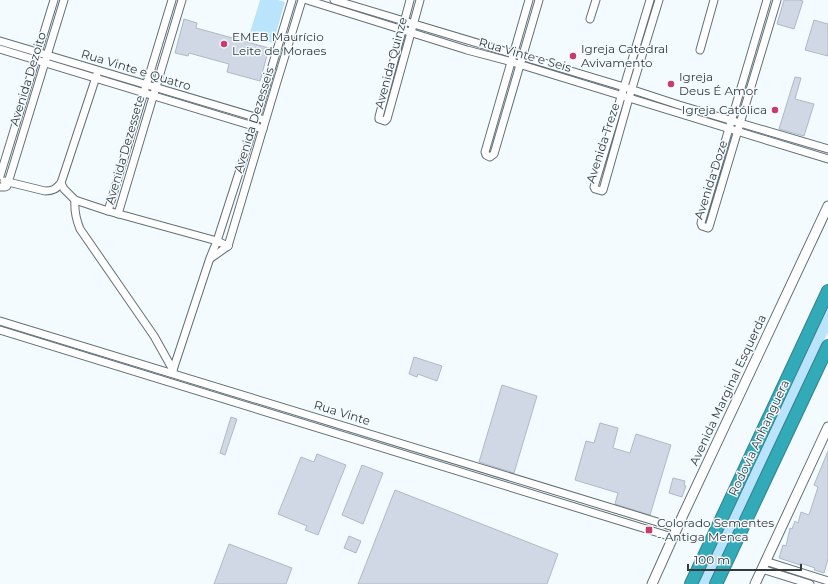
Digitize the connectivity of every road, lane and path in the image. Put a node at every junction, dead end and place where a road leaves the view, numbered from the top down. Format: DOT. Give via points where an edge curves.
graph roads {
  1 [pos="54,0"];
  2 [pos="64,0"];
  3 [pos="172,0"];
  4 [pos="182,0"];
  5 [pos="292,0"];
  6 [pos="302,0"];
  7 [pos="307,0"];
  8 [pos="334,0"];
  9 [pos="410,0"];
  10 [pos="420,0"];
  11 [pos="529,0"];
  12 [pos="539,0"];
  13 [pos="596,0"];
  14 [pos="650,0"];
  15 [pos="659,0"];
  16 [pos="714,0"];
  17 [pos="766,0"];
  18 [pos="776,2"];
  19 [pos="590,19"];
  20 [pos="404,21"];
  21 [pos="414,24"];
  22 [pos="403,30"];
  23 [pos="411,32"];
  24 [pos="0,41"];
  25 [pos="0,49"];
  26 [pos="700,50"];
  27 [pos="38,52"];
  28 [pos="514,54"];
  29 [pos="48,55"];
  30 [pos="522,56"];
  31 [pos="36,60"];
  32 [pos="512,62"];
  33 [pos="45,63"];
  34 [pos="520,64"];
  35 [pos="98,70"];
  36 [pos="96,78"];
  37 [pos="146,84"];
  38 [pos="624,86"];
  39 [pos="155,87"];
  40 [pos="632,89"];
  41 [pos="143,93"];
  42 [pos="153,96"];
  43 [pos="621,96"];
  44 [pos="629,98"];
  45 [pos="500,102"];
  46 [pos="508,104"];
  47 [pos="707,113"];
  48 [pos="257,118"];
  49 [pos="265,120"];
  50 [pos="731,120"];
  51 [pos="704,121"];
  52 [pos="741,123"];
  53 [pos="254,126"];
  54 [pos="263,129"];
  55 [pos="729,129"];
  56 [pos="738,132"];
  57 [pos="828,149"];
  58 [pos="828,159"];
  59 [pos="0,176"];
  60 [pos="0,180"];
  61 [pos="61,183"];
  62 [pos="4,185"];
  63 [pos="710,192"];
  64 [pos="719,195"];
  65 [pos="75,200"];
  66 [pos="828,206"];
  67 [pos="108,211"];
  68 [pos="118,214"];
  69 [pos="217,241"];
  70 [pos="228,246"];
  71 [pos="210,258"];
  72 [pos="828,291"];
  73 [pos="0,321"];
  74 [pos="0,330"];
  75 [pos="828,346"];
  76 [pos="173,371"];
  77 [pos="828,427"];
  78 [pos="677,528"];
  79 [pos="672,537"];
  80 [pos="764,565"];
  81 [pos="828,580"];
  82 [pos="652,584"];
  83 [pos="691,584"];
  84 [pos="716,584"];
  85 [pos="755,584"];
  86 [pos="810,584"];
  1 -- 27 [label="street, Avenida Dezoito"];
  2 -- 29 [label="street, Avenida Dezoito"];
  3 -- 37 [label="street, Avenida Dezessete"];
  4 -- 39 [label="street, Avenida Dezessete"];
  5 -- 48 [label="street, Avenida Dezesseis"];
  6 -- 49 [label="street, Avenida Dezesseis"];
  7 -- 22 [label="street, Rua Vinte e Seis"];
  8 -- 20 [label="street, Rua Vinte e Seis"];
  9 -- 20 [label="street, Avenida Quinze"];
  10 -- 21 [label="street, Avenida Quinze"];
  11 -- 28 [label="street"];
  12 -- 30 [label="street"];
  13 -- 19 [label="street"];
  14 -- 38 [label="street, Avenida Treze"];
  15 -- 40 [label="street, Avenida Treze"];
  16 -- 26 [label="street"];
  17 -- 18 [label="street"];
  17 -- 50 [label="street, Avenida Doze"];
  18 -- 52 [label="street, Avenida Doze"];
  20 -- 21 [label="street, Rua Vinte e Seis"];
  20 -- 22 [label="street, Avenida Quinze"];
  21 -- 23 [label="street, Avenida Quinze"];
  21 -- 28 [label="street, Rua Vinte e Seis"];
  22 -- 23 [label="street, Rua Vinte e Seis"];
  22 -- 23 [label="street, Avenida Quinze" via="379,117 382,121 387,119"];
  23 -- 32 [label="street, Rua Vinte e Seis"];
  24 -- 27 [label="street, Rua Vinte e Quatro"];
  25 -- 31 [label="street, Rua Vinte e Quatro"];
  27 -- 29 [label="street, Rua Vinte e Quatro"];
  27 -- 31 [label="street, Avenida Dezoito"];
  28 -- 30 [label="street, Rua Vinte e Seis"];
  28 -- 32 [label="street"];
  29 -- 33 [label="street, Avenida Dezoito"];
  29 -- 35 [label="street, Rua Vinte e Quatro"];
  30 -- 34 [label="street"];
  30 -- 38 [label="street, Rua Vinte e Seis"];
  31 -- 33 [label="street, Rua Vinte e Quatro"];
  31 -- 59 [label="street, Avenida Dezoito"];
  32 -- 34 [label="street, Rua Vinte e Seis"];
  32 -- 45 [label="street"];
  33 -- 36 [label="street, Rua Vinte e Quatro"];
  33 -- 62 [label="street, Avenida Dezoito"];
  34 -- 43 [label="street, Rua Vinte e Seis"];
  34 -- 46 [label="street"];
  35 -- 36 [label="street"];
  35 -- 37 [label="street, Rua Vinte e Quatro"];
  36 -- 41 [label="street, Rua Vinte e Quatro"];
  36 -- 61 [label="street"];
  37 -- 39 [label="street, Rua Vinte e Quatro"];
  37 -- 41 [label="street, Avenida Dezessete"];
  38 -- 40 [label="street, Rua Vinte e Seis"];
  38 -- 43 [label="street, Avenida Treze"];
  39 -- 42 [label="street, Avenida Dezessete"];
  39 -- 48 [label="street, Rua Vinte e Quatro"];
  40 -- 44 [label="street, Avenida Treze"];
  40 -- 47 [label="street, Rua Vinte e Seis"];
  41 -- 42 [label="street, Rua Vinte e Quatro"];
  41 -- 67 [label="street, Avenida Dezessete"];
  42 -- 53 [label="street, Rua Vinte e Quatro"];
  42 -- 68 [label="street, Avenida Dezessete"];
  43 -- 44 [label="street, Rua Vinte e Seis"];
  43 -- 44 [label="street, Avenida Treze" via="594,186 598,191 603,190"];
  44 -- 51 [label="street, Rua Vinte e Seis"];
  45 -- 46 [label="street"];
  45 -- 46 [label="street" via="485,152 490,157 494,154"];
  47 -- 50 [label="street, Rua Vinte e Seis"];
  47 -- 51 [label="street"];
  48 -- 49 [label="street, Rua Vinte e Quatro"];
  48 -- 53 [label="street, Avenida Dezesseis"];
  49 -- 54 [label="street, Avenida Dezesseis"];
  50 -- 52 [label="street, Rua Vinte e Seis"];
  50 -- 55 [label="street, Avenida Doze"];
  51 -- 55 [label="street, Rua Vinte e Seis"];
  52 -- 56 [label="street, Avenida Doze"];
  52 -- 57 [label="street, Rua Vinte e Seis"];
  53 -- 54 [label="street, Rua Vinte e Quatro"];
  53 -- 69 [label="street, Avenida Dezesseis"];
  54 -- 70 [label="street, Avenida Dezesseis"];
  55 -- 56 [label="street, Rua Vinte e Seis"];
  55 -- 63 [label="street, Avenida Doze"];
  56 -- 58 [label="street, Rua Vinte e Seis"];
  56 -- 64 [label="street, Avenida Doze"];
  60 -- 62 [label="street"];
  61 -- 62 [label="street" via="55,190 50,191"];
  61 -- 65 [label="street"];
  63 -- 64 [label="street"];
  63 -- 64 [label="street, Avenida Doze" via="701,224 705,228 709,227"];
  65 -- 67 [label="street"];
  65 -- 76 [label="street" via="74,210 80,229 154,336"];
  66 -- 78 [label="main road, Avenida Marginal Esquerda"];
  67 -- 68 [label="street"];
  68 -- 69 [label="street"];
  69 -- 70 [label="street"];
  69 -- 71 [label="street, Avenida Dezesseis"];
  70 -- 71 [label="street"];
  71 -- 76 [label="street, Avenida Dezesseis"];
  72 -- 83 [label="highway, Rodovia Anhanguera"];
  73 -- 76 [label="street, Rua Vinte"];
  74 -- 79 [label="street, Rua Vinte"];
  75 -- 84 [label="highway, Rodovia Anhanguera"];
  76 -- 78 [label="street, Rua Vinte"];
  77 -- 80 [label="main road"];
  78 -- 79 [label="main road, Avenida Marginal Esquerda"];
  79 -- 82 [label="main road, Avenida Marginal Esquerda"];
  80 -- 81 [label="street"];
  80 -- 85 [label="main road"];
  80 -- 86 [label="street"];
}
